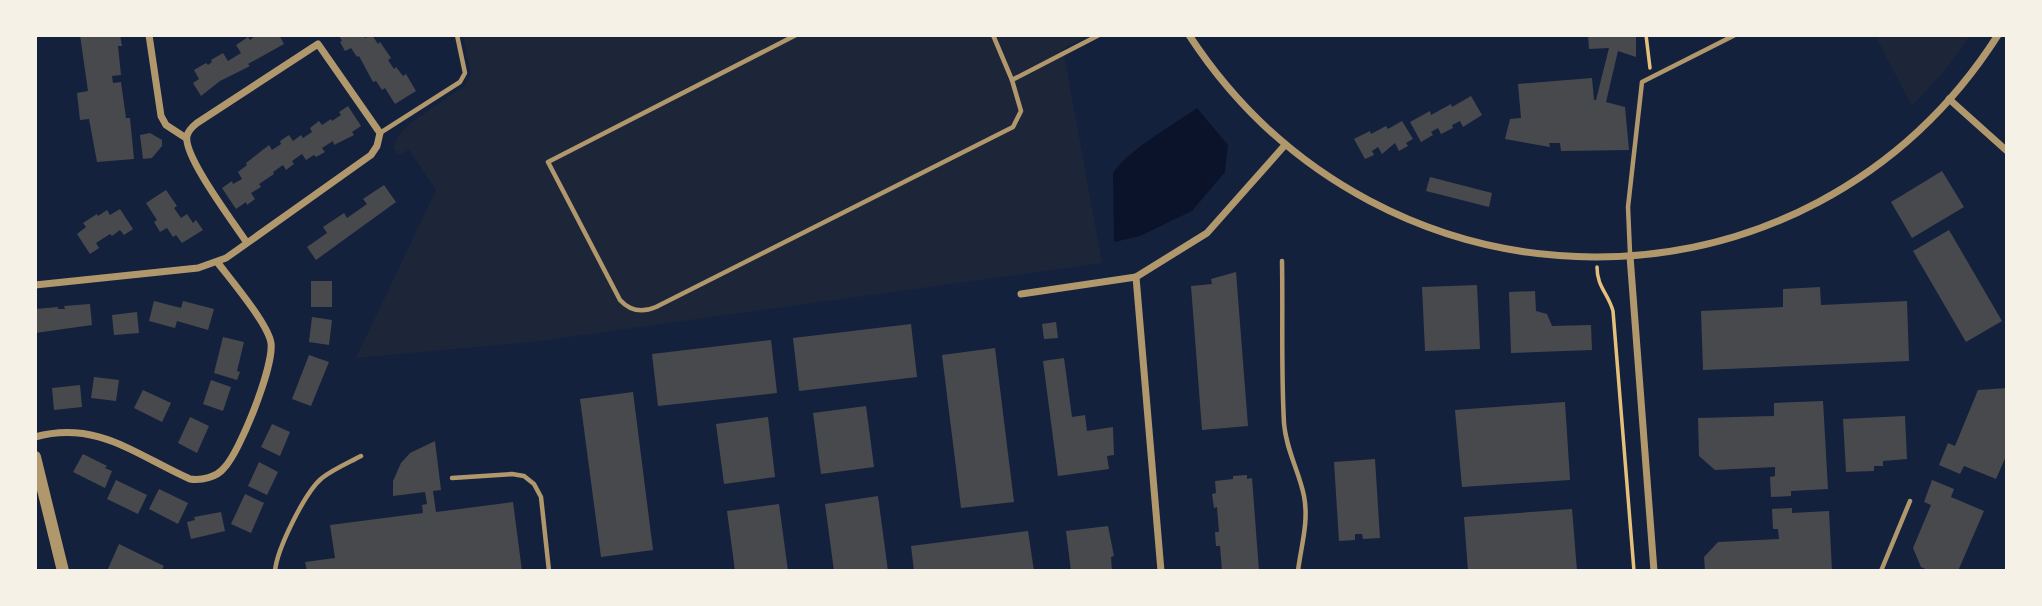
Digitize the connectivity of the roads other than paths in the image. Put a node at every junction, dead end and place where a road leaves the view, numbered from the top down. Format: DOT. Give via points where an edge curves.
graph roads {
  1 [pos="149,35"];
  2 [pos="457,35"];
  3 [pos="796,35"];
  4 [pos="993,35"];
  5 [pos="1099,35"];
  6 [pos="1189,35"];
  7 [pos="1735,35"];
  8 [pos="1998,35"];
  9 [pos="1013,80"];
  10 [pos="1950,99"];
  11 [pos="380,133"];
  12 [pos="187,138"];
  13 [pos="1285,145"];
  14 [pos="2007,151"];
  15 [pos="247,243"];
  16 [pos="1630,256"];
  17 [pos="1282,261"];
  18 [pos="218,262"];
  19 [pos="1136,277"];
  20 [pos="35,285"];
  21 [pos="1021,294"];
  22 [pos="35,436"];
  23 [pos="361,456"];
  24 [pos="35,457"];
  25 [pos="452,478"];
  26 [pos="1910,501"];
  27 [pos="63,571"];
  28 [pos="275,571"];
  29 [pos="549,571"];
  30 [pos="1161,571"];
  31 [pos="1298,571"];
  32 [pos="1654,571"];
  33 [pos="1881,571"];
  1 -- 12 [label="street" via="161,116 166,125"];
  2 -- 11 [label="lane" via="465,73 460,82"];
  3 -- 9 [label="lane" via="548,162 620,300 629,309 656,307 1013,127 1020,111"];
  4 -- 9 [label="lane"];
  5 -- 9 [label="lane"];
  6 -- 13 [label="street" via="1232,93"];
  7 -- 16 [label="lane" via="1643,82 1628,207"];
  8 -- 10 [label="street"];
  10 -- 14 [label="street"];
  10 -- 16 [label="street" via="1890,155 1846,186 1779,221 1726,240"];
  11 -- 12 [label="street" via="318,44 197,123"];
  11 -- 15 [label="street" via="371,155"];
  12 -- 15 [label="street" via="190,156"];
  13 -- 16 [label="street" via="1348,189 1455,237 1552,256"];
  13 -- 19 [label="street" via="1201,239"];
  15 -- 18 [label="street"];
  16 -- 32 [label="street"];
  17 -- 31 [label="lane" via="1284,422 1306,514"];
  18 -- 20 [label="street"];
  18 -- 22 [label="street" via="271,344 260,396 223,471 190,479 89,433"];
  19 -- 21 [label="street"];
  19 -- 30 [label="street"];
  23 -- 28 [label="lane" via="331,472 311,490"];
  24 -- 27 [label="street"];
  25 -- 29 [label="lane" via="518,474 534,484 541,497"];
  26 -- 33 [label="lane"];
}
